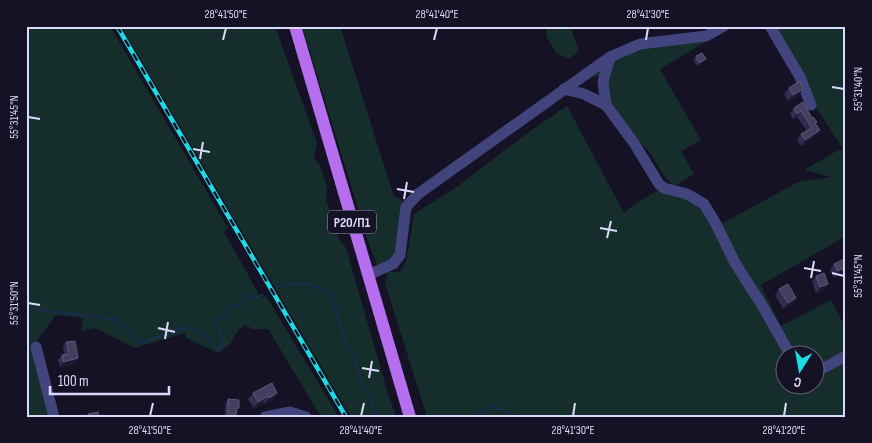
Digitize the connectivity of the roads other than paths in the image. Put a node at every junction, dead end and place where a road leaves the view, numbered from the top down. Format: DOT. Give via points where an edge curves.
graph roads {
  1 [pos="295,26"];
  2 [pos="724,26"];
  3 [pos="770,26"];
  4 [pos="610,57"];
  5 [pos="564,89"];
  6 [pos="606,105"];
  7 [pos="811,105"];
  8 [pos="368,275"];
  9 [pos="785,346"];
  10 [pos="36,347"];
  11 [pos="846,356"];
  12 [pos="824,368"];
  13 [pos="54,417"];
  14 [pos="265,417"];
  15 [pos="306,417"];
  16 [pos="410,417"];
  1 -- 8 [label="main road, Р20/П1"];
  2 -- 4 [label="street" via="706,36 640,44"];
  3 -- 7 [label="street" via="800,77"];
  4 -- 5 [label="street"];
  4 -- 6 [label="street" via="604,82"];
  5 -- 6 [label="street"];
  5 -- 8 [label="street" via="418,194 406,207 400,255 393,264"];
  6 -- 9 [label="street" via="659,184 704,204"];
  8 -- 16 [label="main road, Р20/П1"];
  10 -- 13 [label="street"];
  11 -- 12 [label="street"];
  14 -- 15 [label="street" via="290,412"];
}
